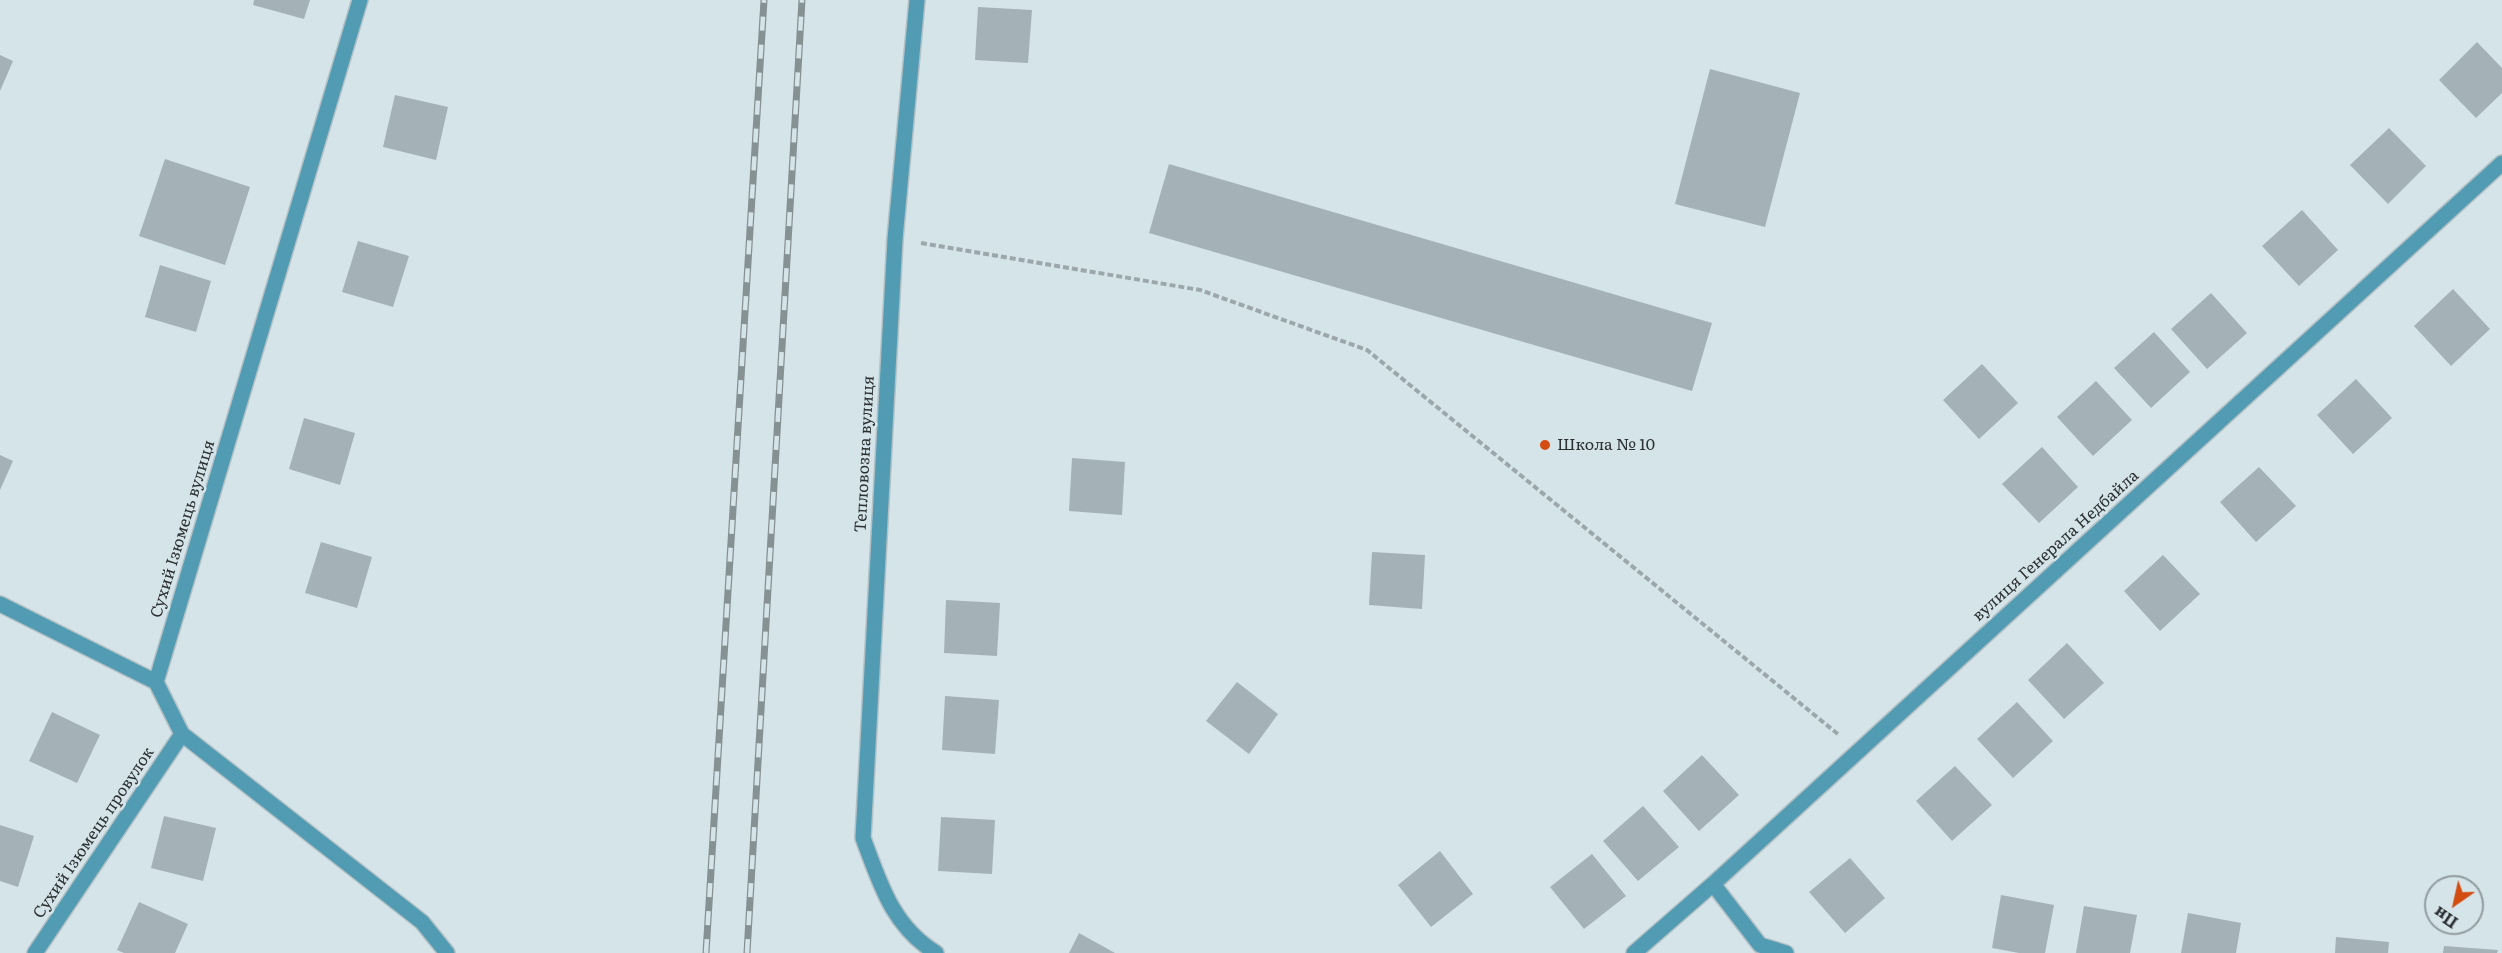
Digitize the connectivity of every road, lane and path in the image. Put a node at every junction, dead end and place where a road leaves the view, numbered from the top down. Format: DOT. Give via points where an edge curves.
graph roads {
  1 [pos="360,0"];
  2 [pos="917,0"];
  3 [pos="2502,163"];
  4 [pos="895,239"];
  5 [pos="0,604"];
  6 [pos="156,682"];
  7 [pos="182,734"];
  8 [pos="1858,751"];
  9 [pos="1713,884"];
  10 [pos="34,953"];
  11 [pos="447,953"];
  12 [pos="936,953"];
  13 [pos="1634,953"];
  14 [pos="1786,953"];
  1 -- 6 [label="street, Сухий Ізюмець вулиця"];
  2 -- 4 [label="street, Тепловозна вулиця"];
  3 -- 8 [label="street, вулиця Генерала Недбайла"];
  4 -- 8 [label="path" via="1200,290 1367,350"];
  4 -- 12 [label="street, Тепловозна вулиця" via="863,838 889,906 920,943"];
  5 -- 6 [label="street"];
  6 -- 7 [label="street"];
  7 -- 10 [label="street, Сухий Ізюмець провулок"];
  7 -- 11 [label="street" via="422,921"];
  8 -- 9 [label="street, вулиця Генерала Недбайла"];
  9 -- 13 [label="street, вулиця Генерала Недбайла"];
  9 -- 14 [label="street" via="1760,945"];
}
